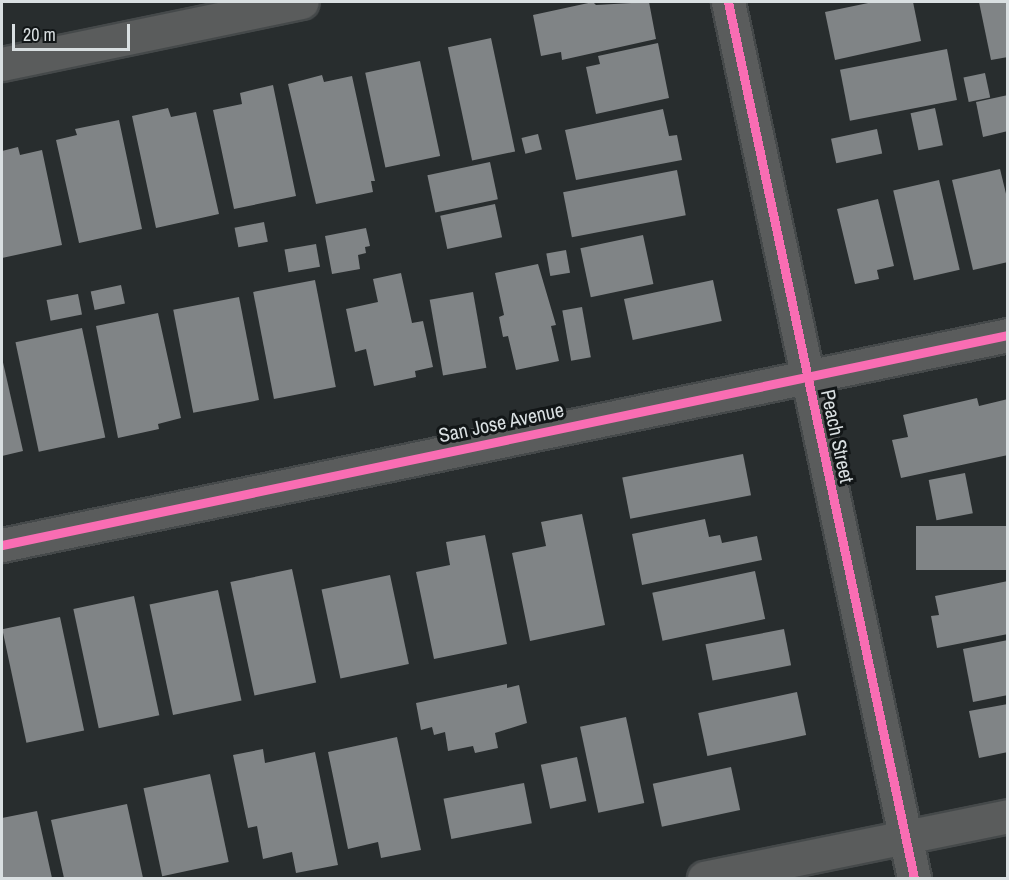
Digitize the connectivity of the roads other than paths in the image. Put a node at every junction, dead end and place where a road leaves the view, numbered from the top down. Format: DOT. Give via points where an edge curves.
graph roads {
  1 [pos="302,2"];
  2 [pos="728,2"];
  3 [pos="2,64"];
  4 [pos="1008,335"];
  5 [pos="807,377"];
  6 [pos="2,545"];
  7 [pos="1008,816"];
  8 [pos="904,837"];
  9 [pos="704,879"];
  10 [pos="914,879"];
  1 -- 3 [label="street"];
  2 -- 5 [label="street, Peach Street"];
  4 -- 5 [label="street, San Jose Avenue"];
  5 -- 6 [label="street, San Jose Avenue"];
  5 -- 8 [label="street, Peach Street"];
  7 -- 8 [label="street"];
  8 -- 9 [label="street"];
  8 -- 10 [label="street, Peach Street"];
}
